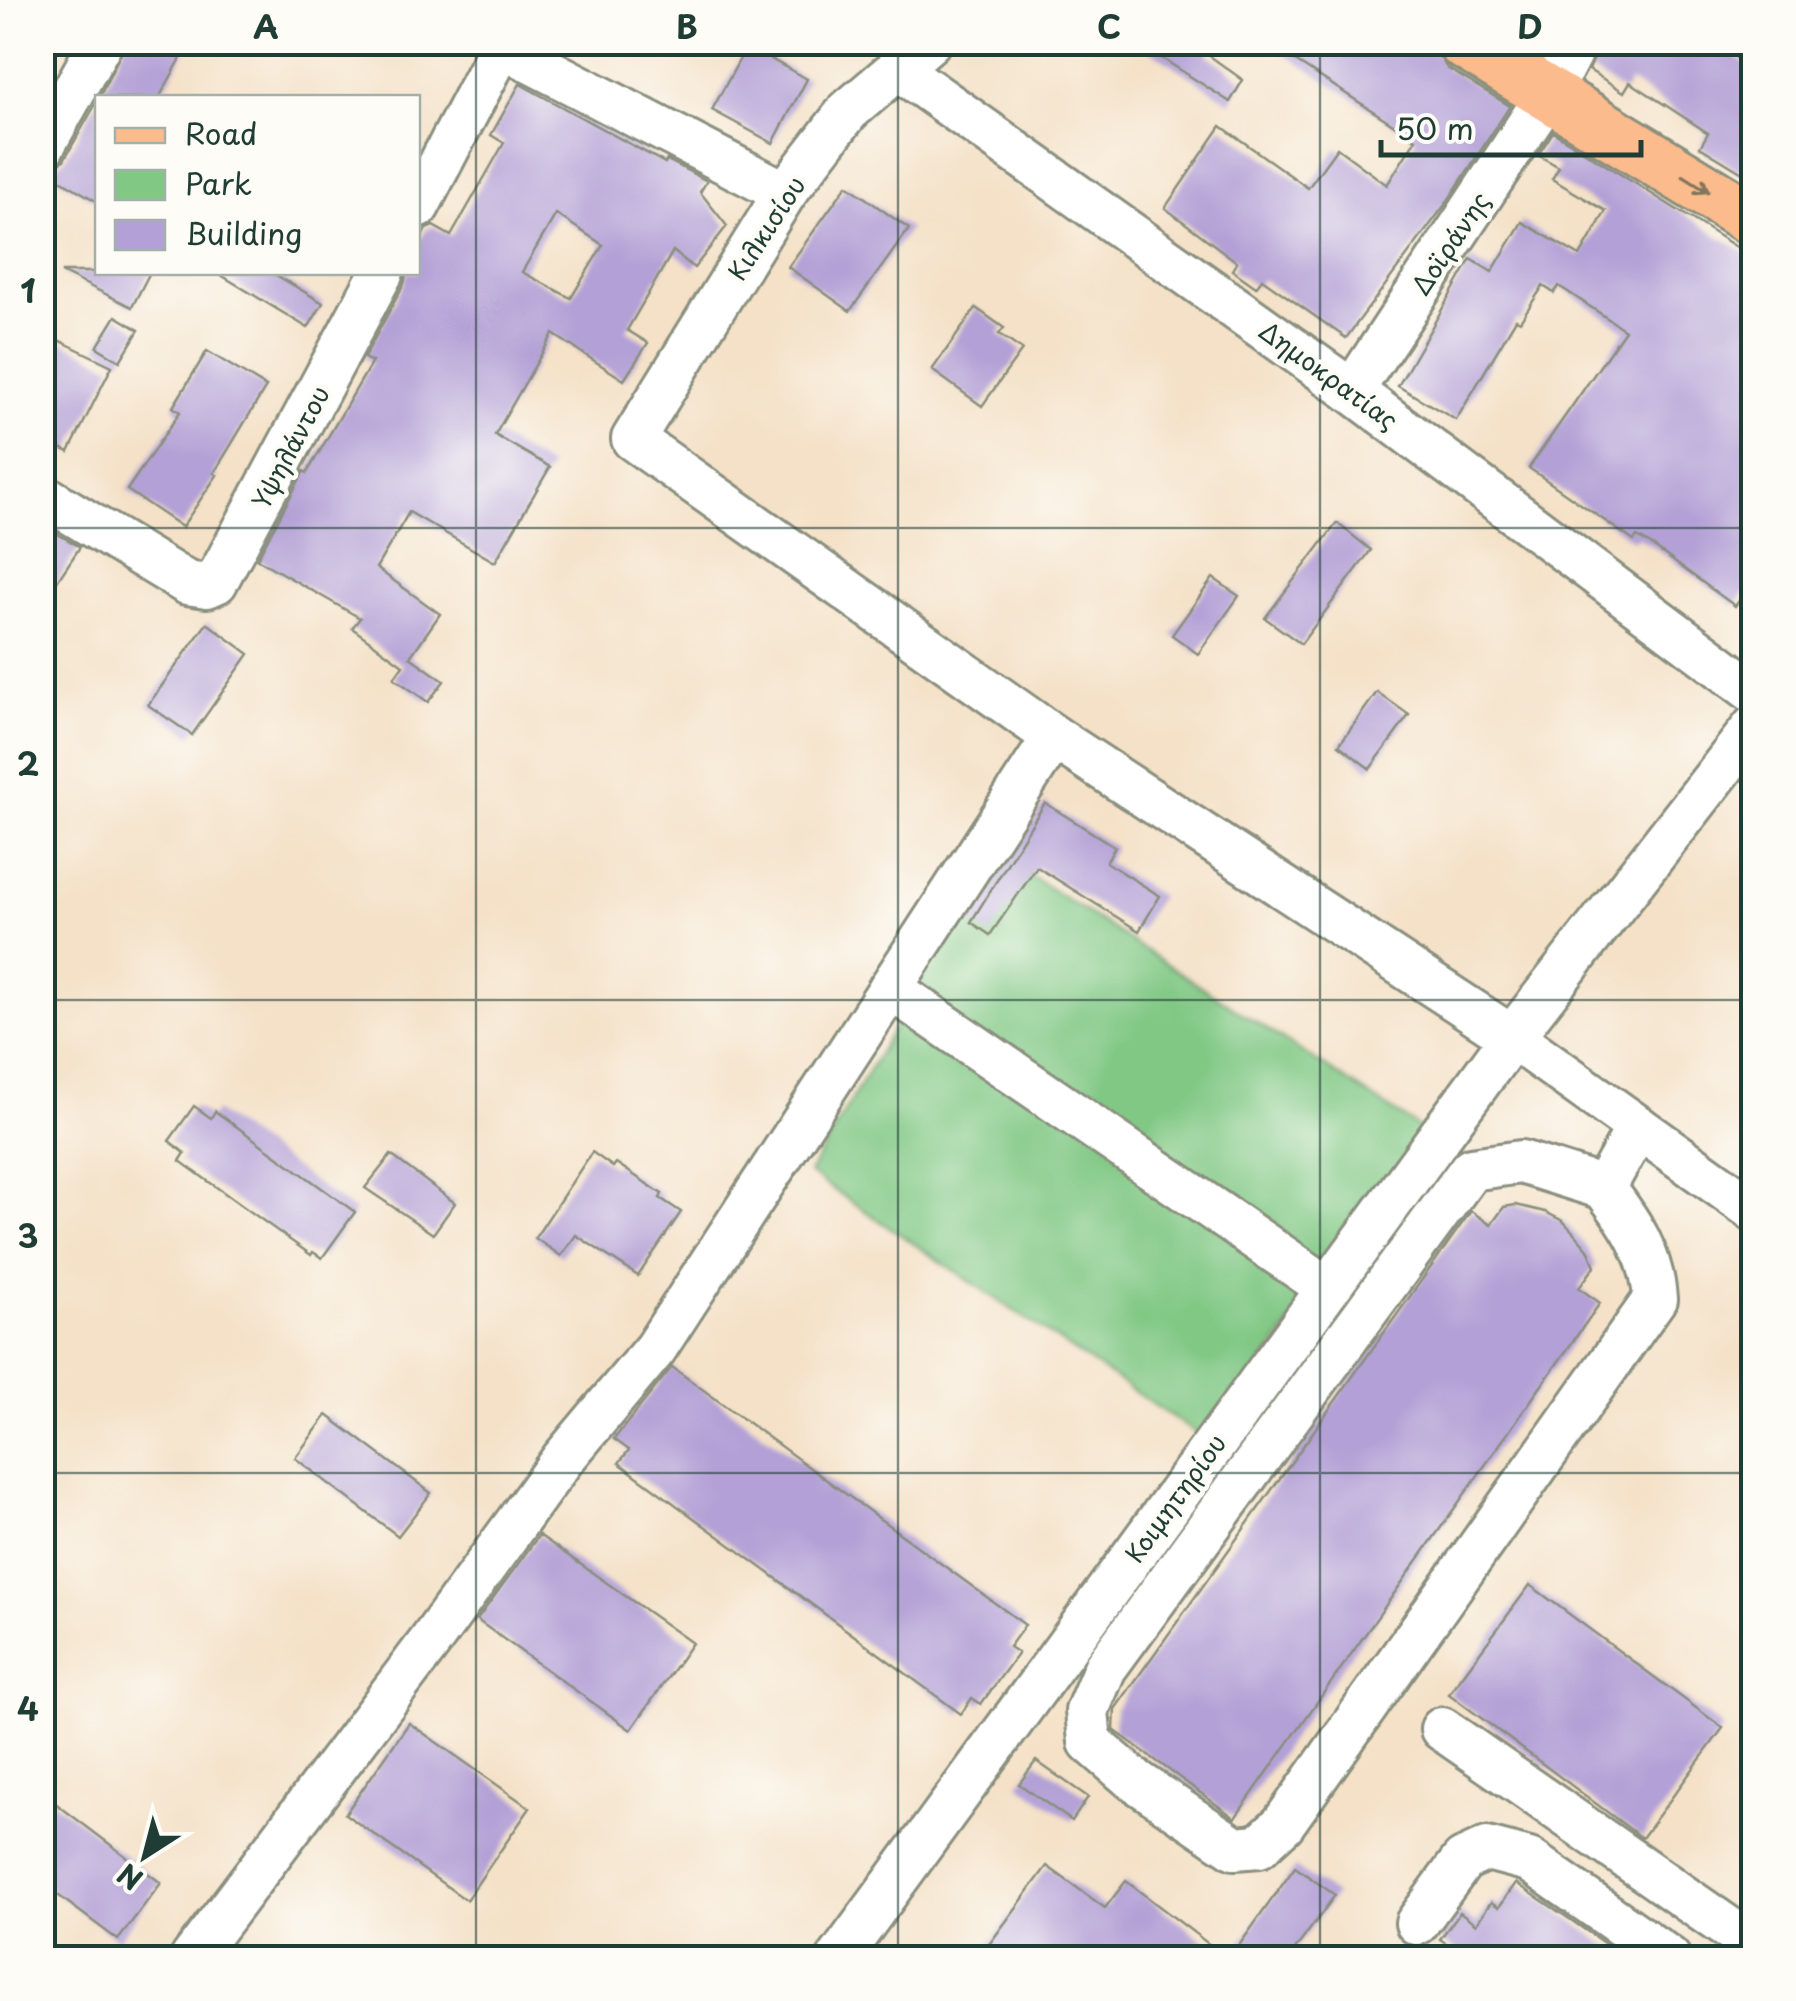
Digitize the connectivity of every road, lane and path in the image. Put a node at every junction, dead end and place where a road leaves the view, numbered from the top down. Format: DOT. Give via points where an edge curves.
graph roads {
  1 [pos="101,42"];
  2 [pos="1463,42"];
  3 [pos="1576,42"];
  4 [pos="499,44"];
  5 [pos="913,55"];
  6 [pos="1549,94"];
  7 [pos="42,148"];
  8 [pos="785,194"];
  9 [pos="420,202"];
  10 [pos="1754,220"];
  11 [pos="380,275"];
  12 [pos="1352,390"];
  13 [pos="42,495"];
  14 [pos="1754,692"];
  15 [pos="1754,727"];
  16 [pos="1054,737"];
  17 [pos="890,988"];
  18 [pos="1512,1037"];
  19 [pos="1638,1128"];
  20 [pos="1604,1188"];
  21 [pos="1754,1210"];
  22 [pos="1328,1288"];
  23 [pos="1442,1729"];
  24 [pos="1418,1923"];
  25 [pos="1754,1946"];
  26 [pos="192,1958"];
  27 [pos="839,1958"];
  28 [pos="1669,1958"];
  1 -- 7 [label="street"];
  2 -- 6 [label="main road"];
  3 -- 6 [label="street, Δοϊράνης"];
  4 -- 8 [label="street"];
  4 -- 9 [label="street"];
  5 -- 8 [label="street, Κιλκισίου" via="848,111"];
  5 -- 12 [label="street, Δημοκρατίας"];
  6 -- 10 [label="main road, one-way"];
  6 -- 12 [label="street, Δοϊράνης"];
  8 -- 16 [label="street, Κιλκισίου" via="634,439"];
  11 -- 13 [label="street, Υψηλάντου" via="224,574 207,586 176,577"];
  12 -- 14 [label="street, Δημοκρατίας"];
  15 -- 18 [label="street, Κοιμητηρίου"];
  16 -- 17 [label="street"];
  16 -- 18 [label="street"];
  17 -- 22 [label="street"];
  17 -- 26 [label="street" via="649,1356 562,1460"];
  18 -- 19 [label="street"];
  18 -- 22 [label="street, Κοιμητηρίου"];
  19 -- 20 [label="street"];
  19 -- 21 [label="street"];
  20 -- 20 [label="street" via="1635,1229 1653,1270 1656,1299 1282,1824 1259,1846 1235,1848 1133,1780 1090,1742 1087,1711 1105,1668 1471,1169 1521,1162"];
  22 -- 27 [label="street, Κοιμητηρίου"];
  23 -- 25 [label="street"];
  24 -- 28 [label="street" via="1463,1860 1487,1849 1529,1860"];
}
